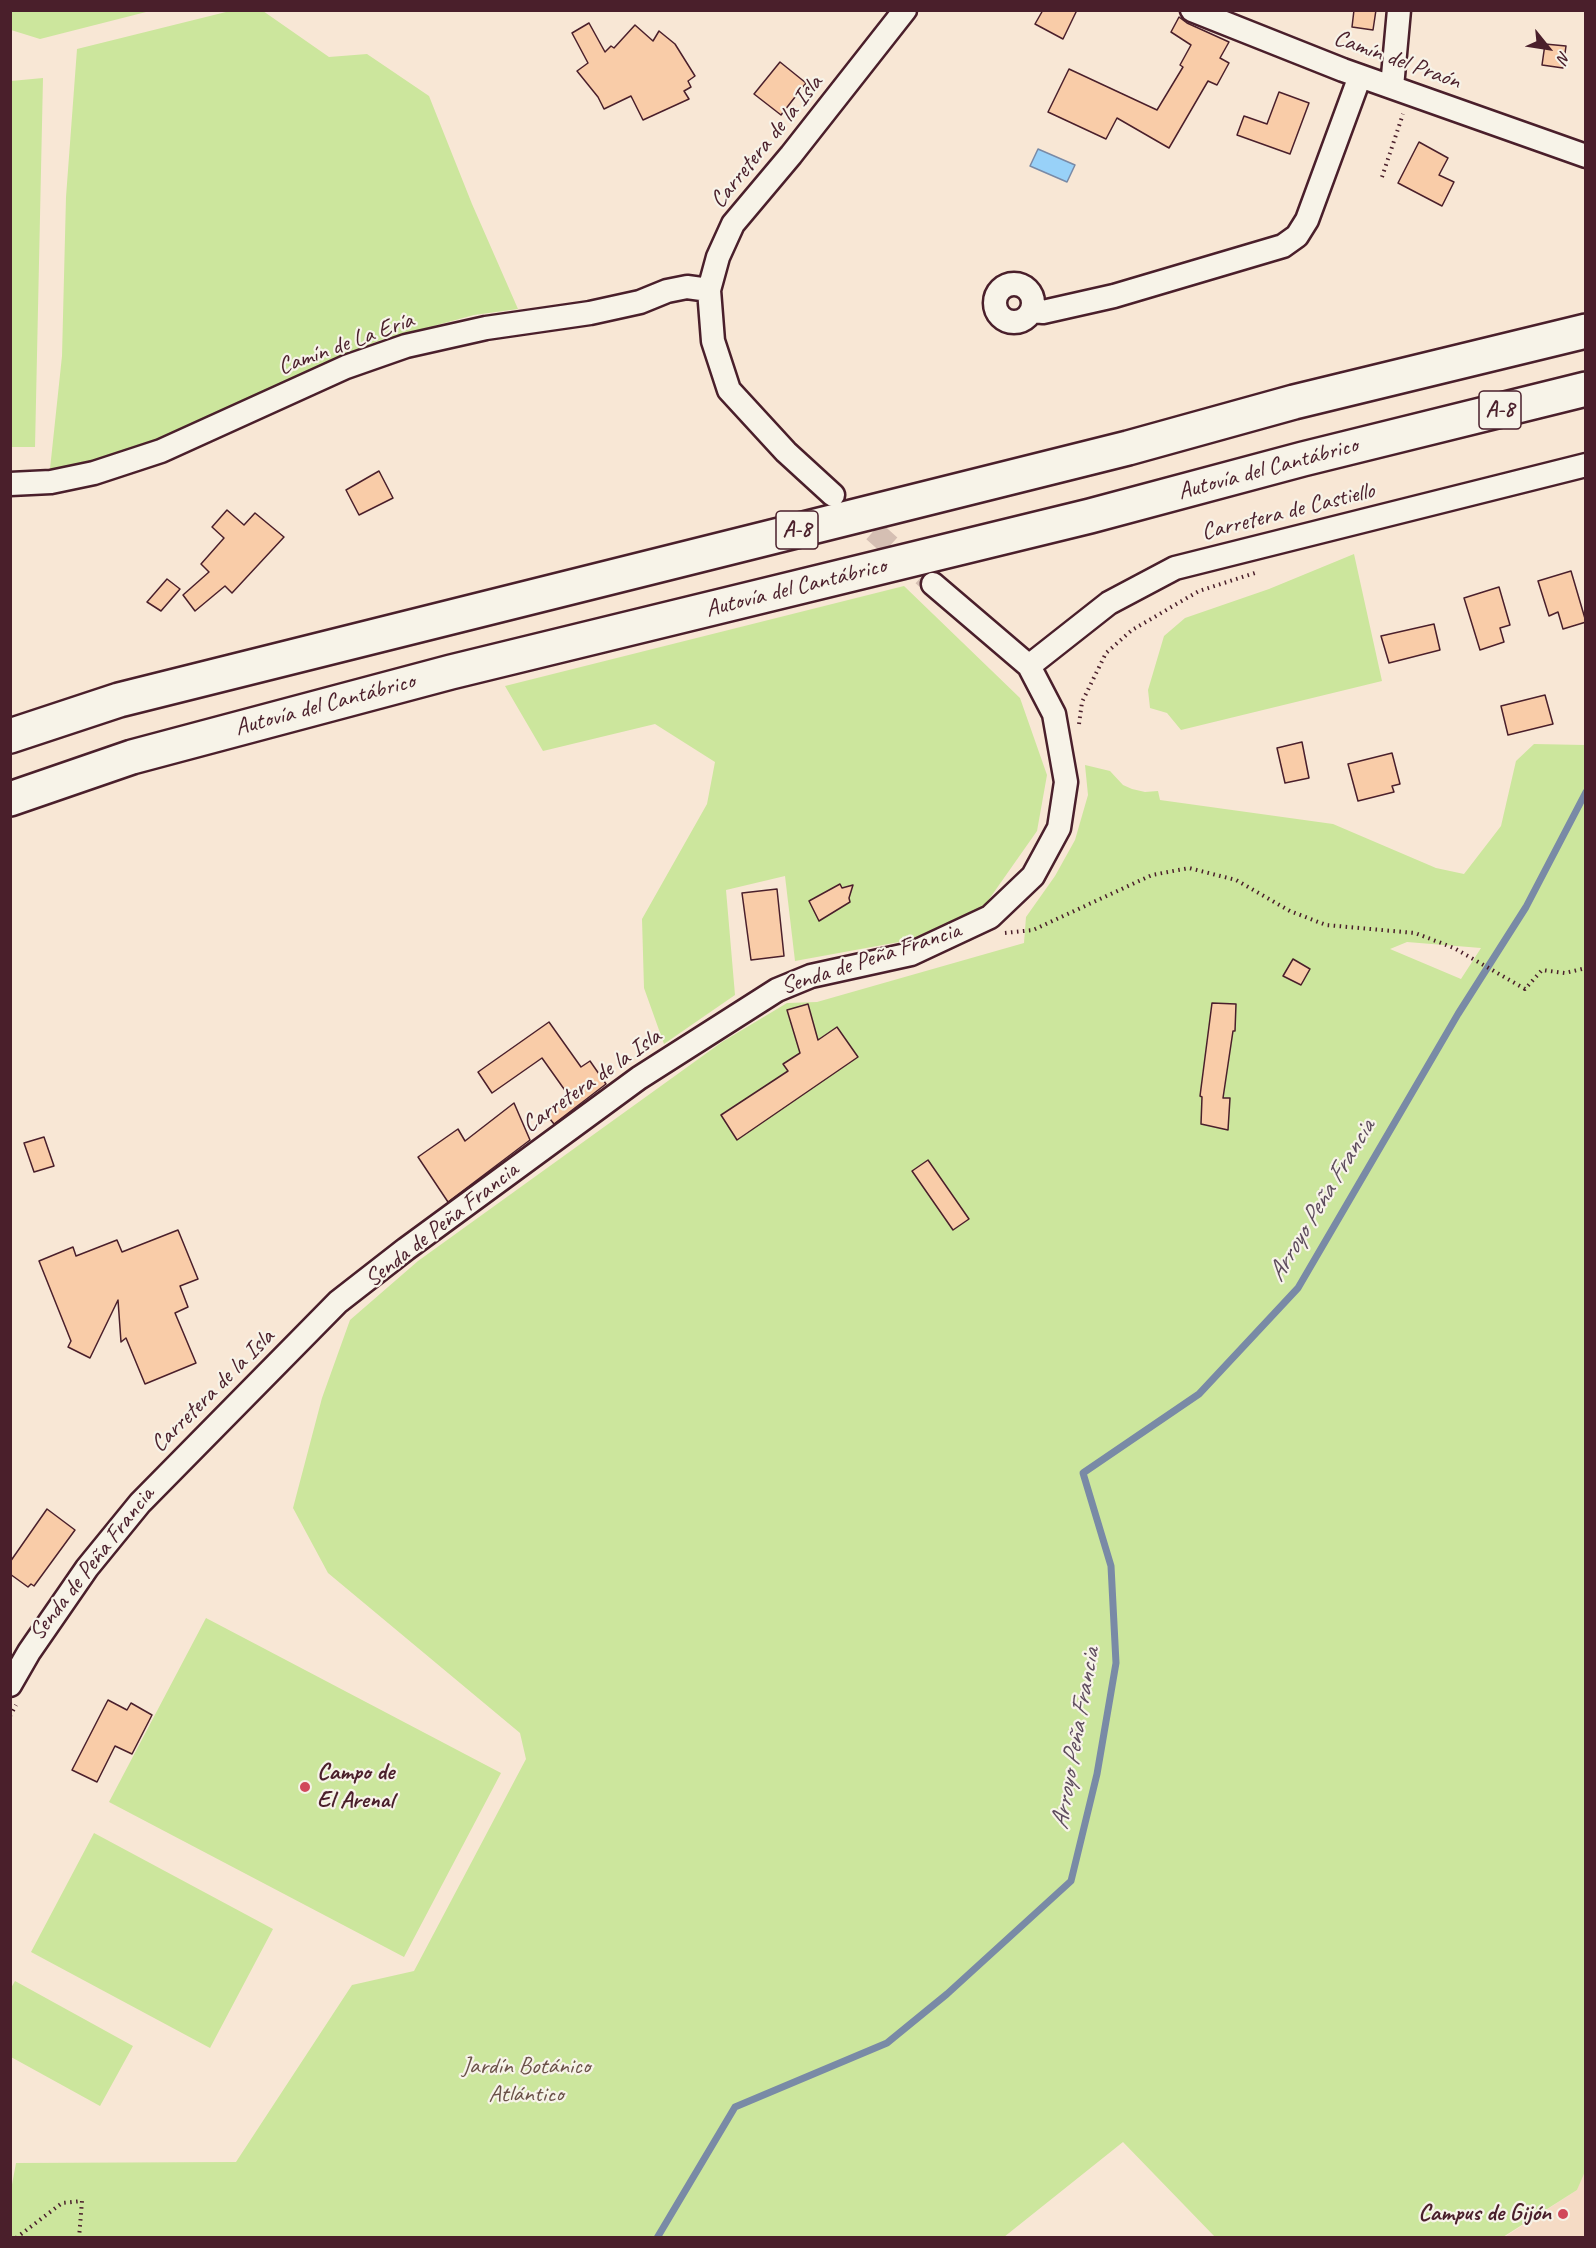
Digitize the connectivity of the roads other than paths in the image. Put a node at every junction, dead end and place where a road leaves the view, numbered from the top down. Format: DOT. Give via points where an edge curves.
graph roads {
  1 [pos="905,10"];
  2 [pos="1192,10"];
  3 [pos="1399,10"];
  4 [pos="1360,76"];
  5 [pos="1401,90"];
  6 [pos="1586,156"];
  7 [pos="709,290"];
  8 [pos="1586,309"];
  9 [pos="1032,311"];
  10 [pos="1586,331"];
  11 [pos="1586,389"];
  12 [pos="1128,447"];
  13 [pos="1586,465"];
  14 [pos="10,484"];
  15 [pos="833,495"];
  16 [pos="933,584"];
  17 [pos="1029,666"];
  18 [pos="10,736"];
  19 [pos="10,799"];
  20 [pos="15,1691"];
  1 -- 7 [label="street, Carretera de la Isla" via="733,224"];
  2 -- 4 [label="street, Camín del Praón"];
  3 -- 5 [label="street"];
  4 -- 5 [label="street, Camín del Praón"];
  4 -- 9 [label="street" via="1307,220 1297,236 1283,246 1114,296 1057,310"];
  5 -- 6 [label="street, Camín del Praón"];
  7 -- 14 [label="street, Camín de La Ería" via="687,287 590,313 486,328 406,346 346,367 161,450 94,474"];
  7 -- 15 [label="street, Carretera de la Isla" via="713,341 729,390 786,452"];
  8 -- 12 [label="highway" via="1293,389"];
  10 -- 12 [label="highway, A-8"];
  11 -- 19 [label="highway, Autovía del Cantábrico / A-8" via="451,672 132,757"];
  12 -- 18 [label="highway, A-8" via="119,700"];
  13 -- 17 [label="street, Carretera de Castiello" via="1174,568 1110,603"];
  16 -- 17 [label="street, Carretera de la Isla"];
  17 -- 20 [label="street, Carretera de la Isla" via="1054,714 1066,782 1059,828 1033,876 990,916 911,954 811,976 777,990 639,1078 338,1302 140,1503 87,1568 29,1652"];
}
